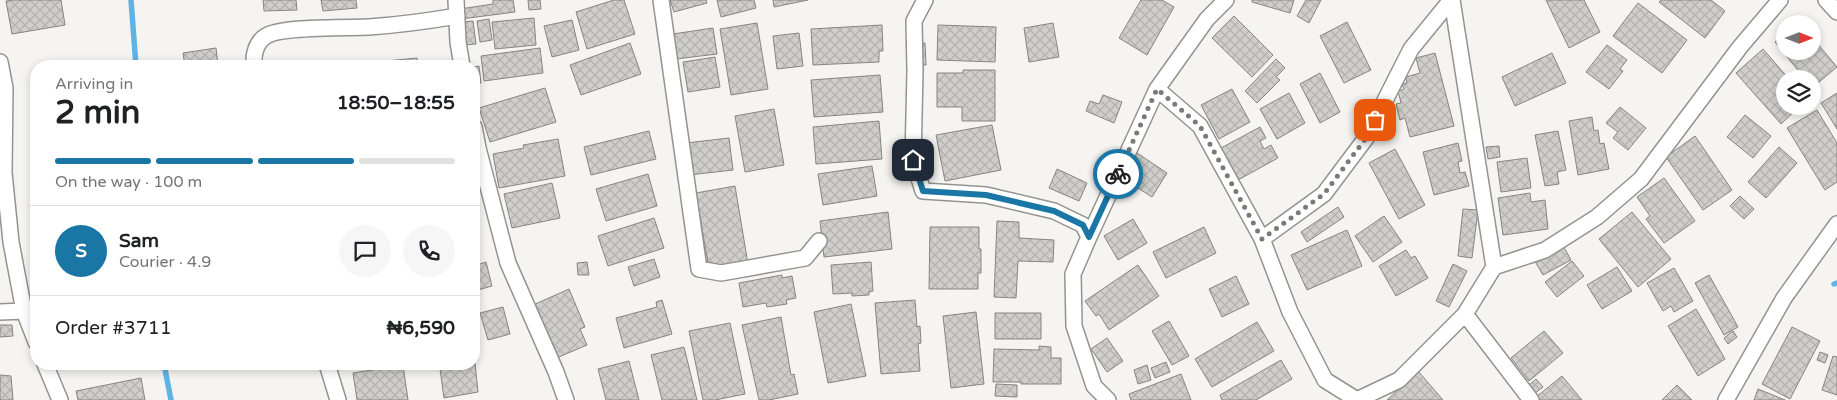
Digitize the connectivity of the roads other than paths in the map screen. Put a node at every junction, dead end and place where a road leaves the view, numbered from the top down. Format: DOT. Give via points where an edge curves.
graph roads {
  1 [pos="456,0"];
  2 [pos="661,0"];
  3 [pos="925,0"];
  4 [pos="1226,0"];
  5 [pos="1451,0"];
  6 [pos="1780,0"];
  7 [pos="1826,0"];
  8 [pos="1837,12"];
  9 [pos="457,16"];
  10 [pos="254,60"];
  11 [pos="461,60"];
  12 [pos="0,62"];
  13 [pos="1157,89"];
  14 [pos="480,156"];
  15 [pos="1837,224"];
  16 [pos="1089,237"];
  17 [pos="1262,239"];
  18 [pos="819,241"];
  19 [pos="1494,267"];
  20 [pos="24,311"];
  21 [pos="0,312"];
  22 [pos="1465,314"];
  23 [pos="30,326"];
  24 [pos="48,370"];
  25 [pos="330,370"];
  26 [pos="60,400"];
  27 [pos="338,400"];
  28 [pos="566,400"];
  29 [pos="1108,400"];
  30 [pos="1357,400"];
  31 [pos="1531,400"];
  32 [pos="1726,400"];
  1 -- 9 [label="street"];
  2 -- 18 [label="street" via="699,268 721,273 805,258"];
  3 -- 16 [label="street" via="914,21 913,160 923,191 986,195 1054,211 1083,225"];
  4 -- 13 [label="street" via="1207,18"];
  5 -- 17 [label="street" via="1411,49 1366,138 1324,194"];
  5 -- 19 [label="street"];
  6 -- 19 [label="street" via="1740,47 1641,180 1597,217 1545,250"];
  7 -- 8 [label="street"];
  9 -- 10 [label="street" via="369,27 273,33 266,35 258,44"];
  9 -- 11 [label="street"];
  12 -- 20 [label="street" via="4,88 4,173 11,242"];
  13 -- 16 [label="street"];
  13 -- 17 [label="street" via="1200,126"];
  14 -- 28 [label="street" via="508,263"];
  15 -- 32 [label="street" via="1784,298"];
  16 -- 29 [label="street" via="1073,274 1074,326 1094,386"];
  17 -- 30 [label="street" via="1290,312 1325,380"];
  19 -- 22 [label="street"];
  20 -- 21 [label="street"];
  20 -- 23 [label="street"];
  22 -- 30 [label="street" via="1399,380"];
  22 -- 31 [label="street"];
  24 -- 26 [label="street"];
  25 -- 27 [label="street"];
}
